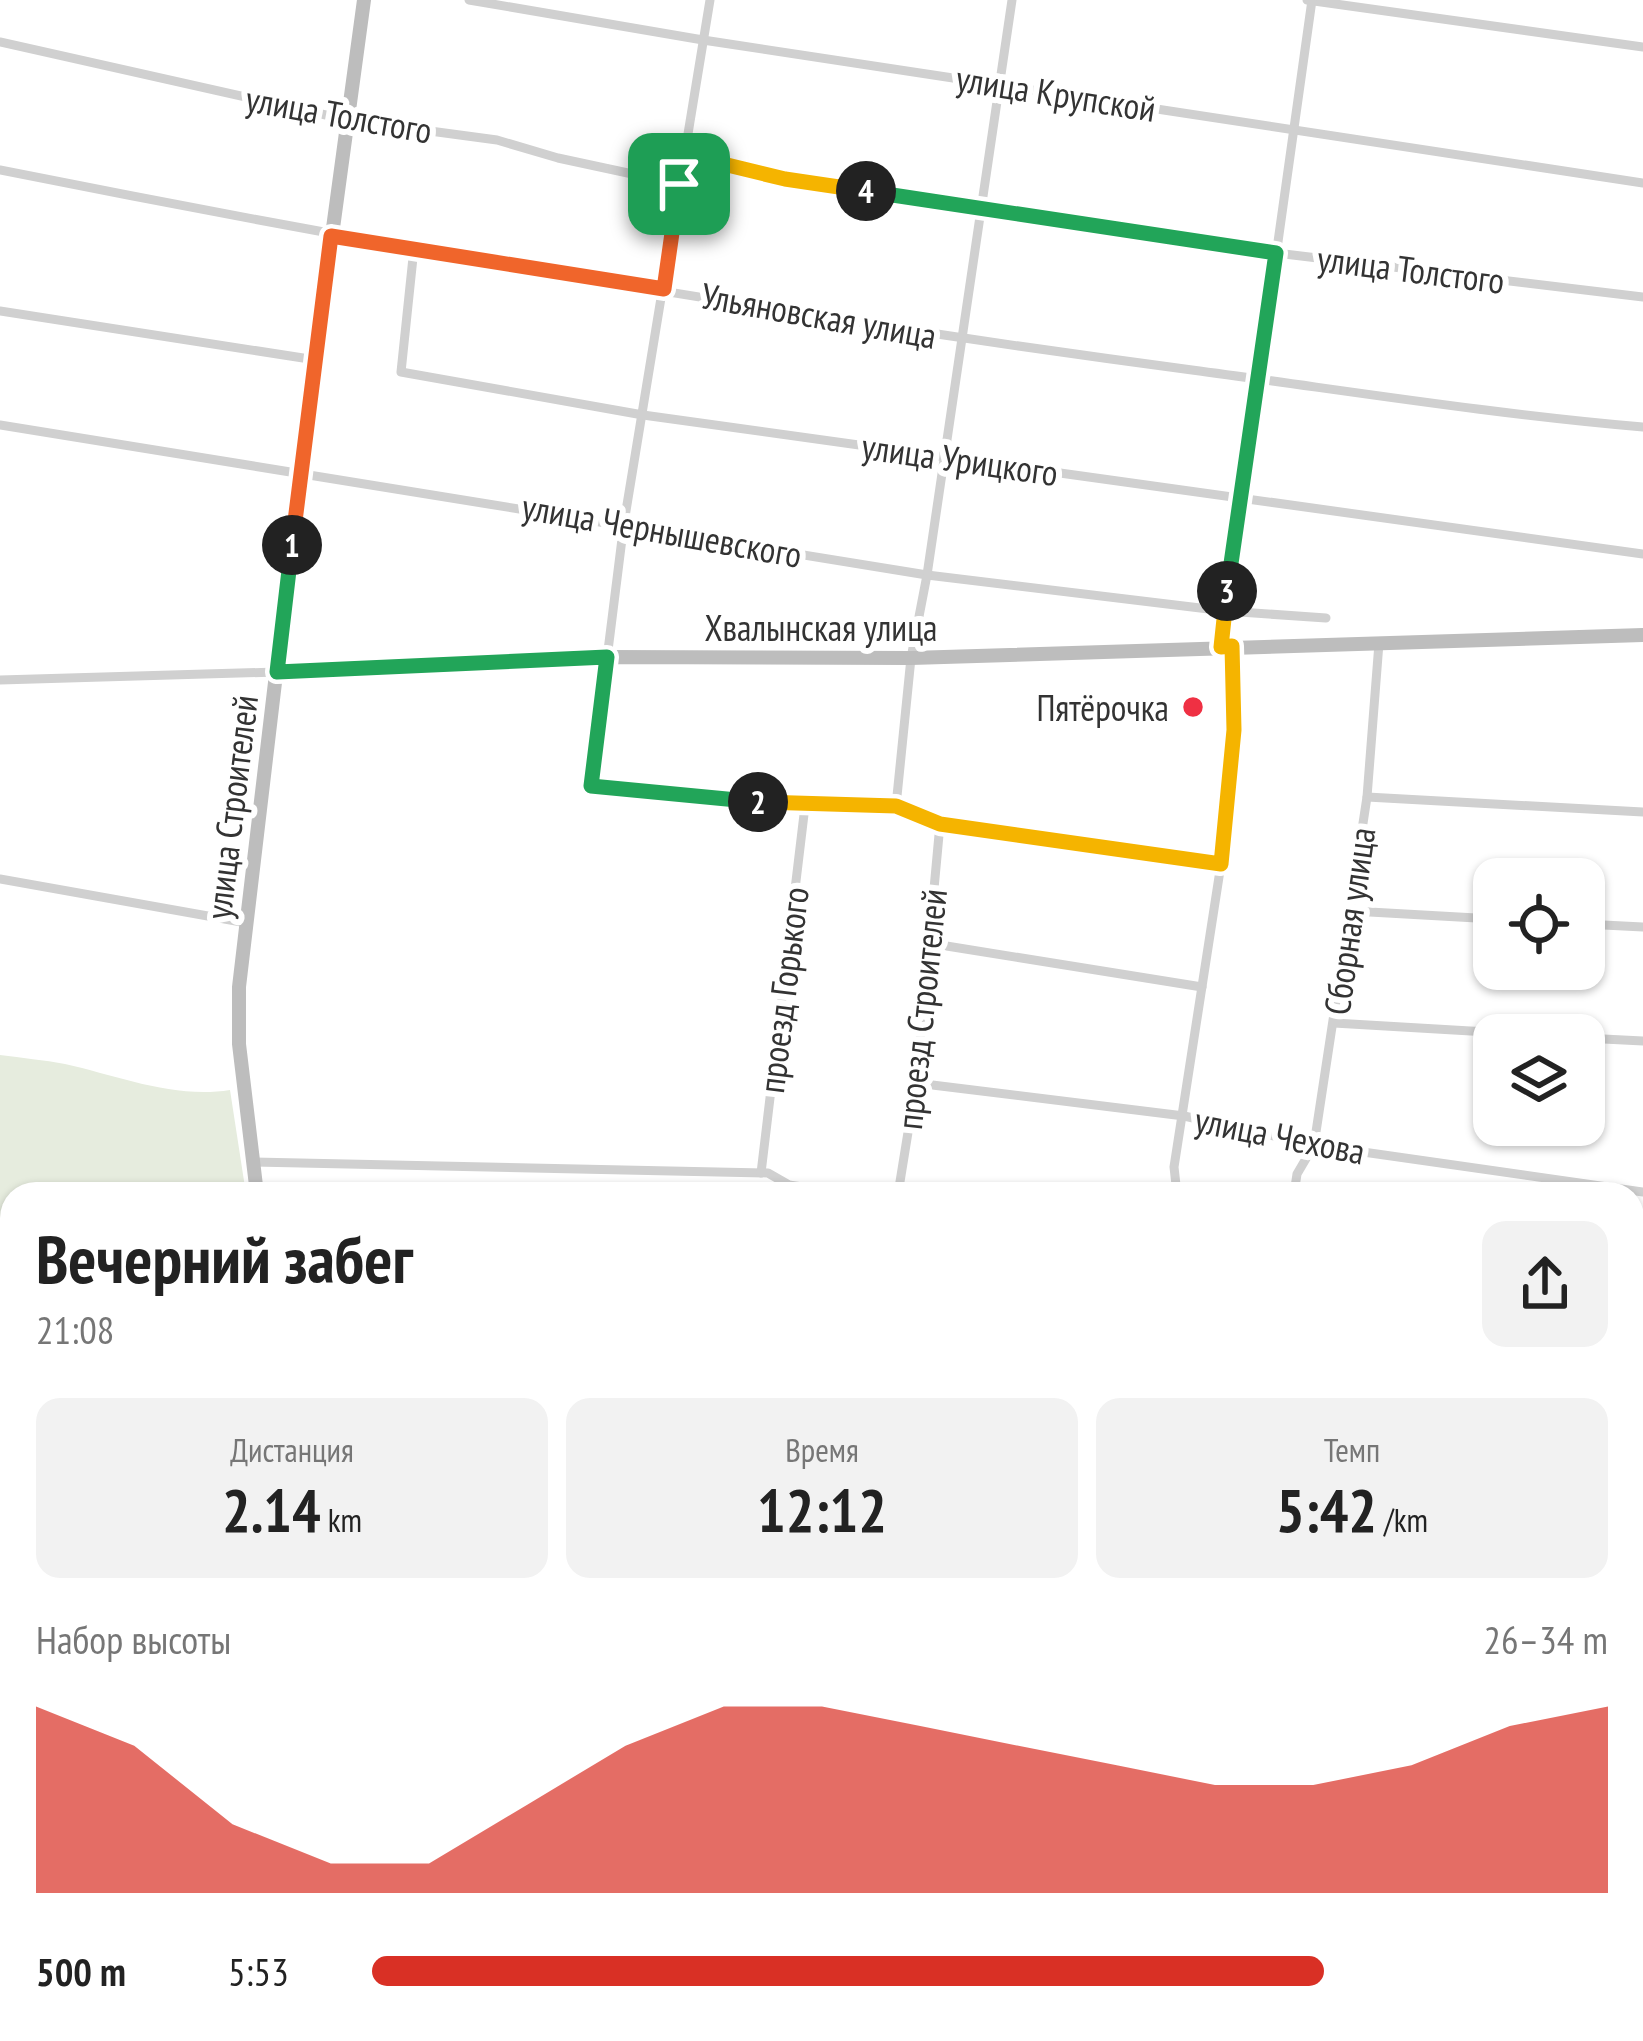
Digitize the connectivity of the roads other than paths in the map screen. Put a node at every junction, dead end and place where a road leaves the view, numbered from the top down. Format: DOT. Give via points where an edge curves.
graph roads {
  1 [pos="364,0"];
  2 [pos="469,0"];
  3 [pos="710,0"];
  4 [pos="1012,0"];
  5 [pos="1310,0"];
  6 [pos="703,40"];
  7 [pos="0,42"];
  8 [pos="1643,47"];
  9 [pos="999,84"];
  10 [pos="348,120"];
  11 [pos="1296,130"];
  12 [pos="682,154"];
  13 [pos="0,170"];
  14 [pos="1643,183"];
  15 [pos="679,184"];
  16 [pos="980,208"];
  17 [pos="331,236"];
  18 [pos="414,248"];
  19 [pos="1276,253"];
  20 [pos="664,289"];
  21 [pos="1643,297"];
  22 [pos="0,311"];
  23 [pos="960,339"];
  24 [pos="316,360"];
  25 [pos="1258,379"];
  26 [pos="643,415"];
  27 [pos="0,425"];
  28 [pos="1643,427"];
  29 [pos="944,458"];
  30 [pos="300,471"];
  31 [pos="1240,496"];
  32 [pos="624,523"];
  33 [pos="1643,554"];
  34 [pos="926,575"];
  35 [pos="1225,611"];
  36 [pos="1326,618"];
  37 [pos="1643,635"];
  38 [pos="1379,643"];
  39 [pos="1227,647"];
  40 [pos="607,657"];
  41 [pos="910,658"];
  42 [pos="277,672"];
  43 [pos="0,680"];
  44 [pos="1367,797"];
  45 [pos="805,806"];
  46 [pos="896,806"];
  47 [pos="1643,812"];
  48 [pos="940,824"];
  49 [pos="1221,864"];
  50 [pos="0,879"];
  51 [pos="1352,911"];
  52 [pos="1473,918"];
  53 [pos="247,923"];
  54 [pos="1605,925"];
  55 [pos="1643,927"];
  56 [pos="928,944"];
  57 [pos="1202,987"];
  58 [pos="1334,1023"];
  59 [pos="1473,1031"];
  60 [pos="1605,1039"];
  61 [pos="1643,1041"];
  62 [pos="916,1083"];
  63 [pos="1184,1117"];
  64 [pos="1314,1145"];
  65 [pos="254,1162"];
  66 [pos="760,1173"];
  67 [pos="256,1182"];
  68 [pos="782,1182"];
  69 [pos="900,1182"];
  70 [pos="1176,1182"];
  71 [pos="1296,1182"];
  72 [pos="1573,1182"];
  1 -- 10 [label="street, улица Строителей"];
  2 -- 6 [label="street, улица Крупской"];
  3 -- 6 [label="street"];
  4 -- 9 [label="street"];
  5 -- 8 [label="street"];
  5 -- 11 [label="street"];
  6 -- 9 [label="street, улица Крупской"];
  6 -- 12 [label="street"];
  7 -- 10 [label="street, улица Толстого"];
  9 -- 11 [label="street, улица Крупской"];
  9 -- 16 [label="street"];
  10 -- 15 [label="street, улица Толстого" via="497,140"];
  10 -- 17 [label="street, улица Строителей"];
  11 -- 14 [label="street, улица Крупской"];
  11 -- 19 [label="street"];
  12 -- 15 [label="street"];
  12 -- 16 [label="street, улица Толстого" via="785,179"];
  13 -- 17 [label="street, Ульяновская улица"];
  15 -- 20 [label="street"];
  16 -- 19 [label="street, улица Толстого"];
  16 -- 23 [label="street"];
  17 -- 18 [label="street, Ульяновская улица"];
  17 -- 24 [label="street, улица Строителей"];
  18 -- 20 [label="street, Ульяновская улица"];
  18 -- 26 [label="street, улица Урицкого" via="401,372"];
  19 -- 21 [label="street, улица Толстого"];
  19 -- 25 [label="street"];
  20 -- 23 [label="street, Ульяновская улица"];
  20 -- 26 [label="street"];
  22 -- 24 [label="street"];
  23 -- 25 [label="street, Ульяновская улица"];
  23 -- 29 [label="street"];
  24 -- 30 [label="street, улица Строителей"];
  25 -- 28 [label="street, Ульяновская улица"];
  25 -- 31 [label="street"];
  26 -- 29 [label="street, улица Урицкого"];
  26 -- 32 [label="street"];
  27 -- 30 [label="street, улица Чернышевского"];
  29 -- 31 [label="street, улица Урицкого"];
  29 -- 34 [label="street"];
  30 -- 32 [label="street, улица Чернышевского"];
  30 -- 42 [label="street, улица Строителей"];
  31 -- 33 [label="street, улица Урицкого"];
  31 -- 35 [label="street"];
  32 -- 34 [label="street, улица Чернышевского"];
  32 -- 40 [label="street"];
  34 -- 35 [label="street, улица Чернышевского"];
  34 -- 41 [label="street"];
  35 -- 36 [label="street, улица Чернышевского"];
  35 -- 39 [label="street"];
  37 -- 38 [label="street, Хвалынская улица"];
  38 -- 39 [label="street, Хвалынская улица"];
  38 -- 44 [label="street, Сборная улица"];
  39 -- 41 [label="street, Хвалынская улица"];
  39 -- 49 [label="street" via="1234,730"];
  40 -- 41 [label="street, Хвалынская улица"];
  40 -- 42 [label="street, Хвалынская улица"];
  40 -- 45 [label="street" via="591,786"];
  41 -- 46 [label="street"];
  42 -- 43 [label="street, Хвалынская улица"];
  42 -- 53 [label="street, улица Строителей"];
  44 -- 47 [label="street"];
  44 -- 51 [label="street, Сборная улица"];
  45 -- 46 [label="street"];
  45 -- 66 [label="street, проезд Горького"];
  46 -- 48 [label="street"];
  48 -- 49 [label="street"];
  48 -- 56 [label="street, проезд Строителей"];
  49 -- 57 [label="street"];
  50 -- 53 [label="street"];
  51 -- 52 [label="street"];
  51 -- 58 [label="street, Сборная улица"];
  53 -- 65 [label="street, улица Строителей" via="238,1044"];
  54 -- 55 [label="street"];
  56 -- 57 [label="street"];
  56 -- 62 [label="street, проезд Строителей"];
  57 -- 63 [label="street"];
  58 -- 59 [label="street"];
  58 -- 64 [label="street, Сборная улица"];
  60 -- 61 [label="street"];
  62 -- 63 [label="street, улица Чехова"];
  62 -- 69 [label="street, проезд Строителей"];
  63 -- 64 [label="street, улица Чехова"];
  63 -- 70 [label="street"];
  64 -- 71 [label="street, Сборная улица"];
  64 -- 72 [label="street, улица Чехова"];
  65 -- 66 [label="street"];
  65 -- 67 [label="street, улица Строителей"];
  66 -- 68 [label="street"];
}
